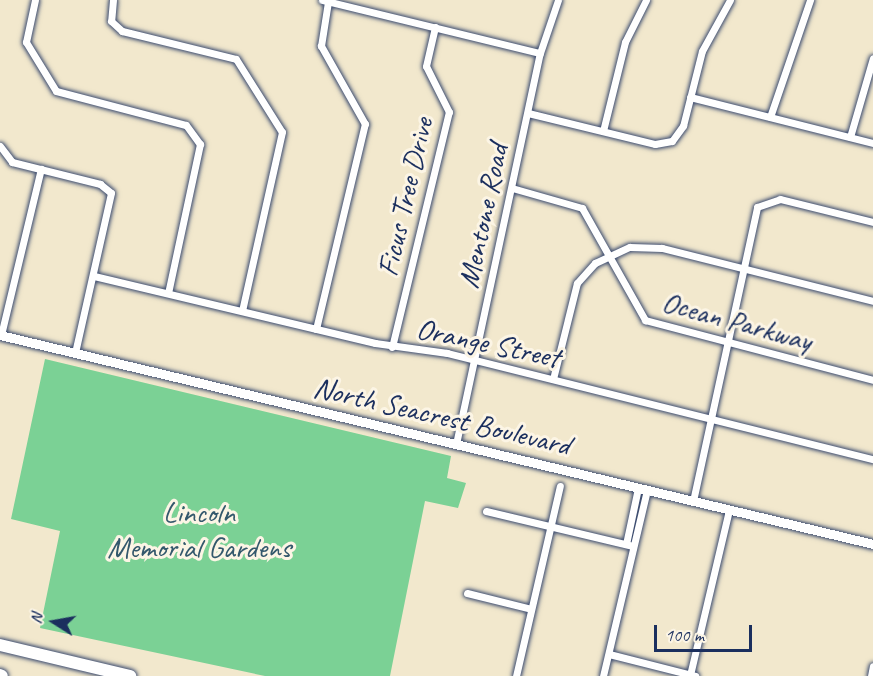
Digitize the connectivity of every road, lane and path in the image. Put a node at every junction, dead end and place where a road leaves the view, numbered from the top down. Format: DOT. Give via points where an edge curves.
graph roads {
  1 [pos="35,0"];
  2 [pos="113,0"];
  3 [pos="558,0"];
  4 [pos="646,0"];
  5 [pos="730,0"];
  6 [pos="810,0"];
  7 [pos="325,1"];
  8 [pos="435,27"];
  9 [pos="540,53"];
  10 [pos="873,58"];
  11 [pos="690,97"];
  12 [pos="528,113"];
  13 [pos="770,117"];
  14 [pos="603,131"];
  15 [pos="850,137"];
  16 [pos="873,143"];
  17 [pos="0,146"];
  18 [pos="40,169"];
  19 [pos="512,188"];
  20 [pos="873,222"];
  21 [pos="607,255"];
  22 [pos="742,268"];
  23 [pos="94,276"];
  24 [pos="168,293"];
  25 [pos="873,301"];
  26 [pos="242,311"];
  27 [pos="316,329"];
  28 [pos="0,335"];
  29 [pos="726,343"];
  30 [pos="392,347"];
  31 [pos="75,353"];
  32 [pos="475,359"];
  33 [pos="553,379"];
  34 [pos="873,380"];
  35 [pos="710,418"];
  36 [pos="456,444"];
  37 [pos="873,459"];
  38 [pos="560,486"];
  39 [pos="643,489"];
  40 [pos="693,501"];
  41 [pos="729,510"];
  42 [pos="486,511"];
  43 [pos="550,526"];
  44 [pos="873,544"];
  45 [pos="629,545"];
  46 [pos="467,593"];
  47 [pos="531,609"];
  48 [pos="0,636"];
  49 [pos="0,645"];
  50 [pos="18,649"];
  51 [pos="609,654"];
  52 [pos="873,666"];
  53 [pos="692,675"];
  54 [pos="130,676"];
  55 [pos="516,676"];
  56 [pos="603,676"];
  57 [pos="871,676"];
  1 -- 24 [label="street" via="27,42 56,91 186,125 200,144"];
  2 -- 26 [label="street" via="110,16 117,29 240,62 282,132"];
  3 -- 9 [label="street, Mentone Road"];
  4 -- 14 [label="street" via="625,42"];
  5 -- 11 [label="street" via="702,51"];
  6 -- 13 [label="street"];
  7 -- 8 [label="street"];
  7 -- 27 [label="street" via="321,46 365,124"];
  8 -- 9 [label="street"];
  8 -- 30 [label="street, Ficus Tree Drive" via="426,66 448,112"];
  9 -- 12 [label="street, Mentone Road"];
  10 -- 15 [label="street"];
  11 -- 13 [label="street"];
  11 -- 14 [label="street" via="676,138 659,144"];
  12 -- 14 [label="street"];
  12 -- 19 [label="street, Mentone Road"];
  13 -- 15 [label="street"];
  15 -- 16 [label="street"];
  17 -- 18 [label="street" via="12,162"];
  18 -- 23 [label="street" via="100,184 111,193"];
  18 -- 28 [label="street"];
  19 -- 21 [label="street, Ocean Parkway" via="577,204"];
  19 -- 32 [label="street, Mentone Road"];
  20 -- 22 [label="street" via="780,199 761,203"];
  21 -- 22 [label="street" via="651,246"];
  21 -- 29 [label="street, Ocean Parkway" via="645,320"];
  21 -- 33 [label="street" via="587,270 573,292"];
  22 -- 25 [label="street"];
  22 -- 29 [label="street"];
  23 -- 24 [label="street, Orange Street"];
  23 -- 31 [label="street"];
  24 -- 26 [label="street, Orange Street"];
  26 -- 27 [label="street, Orange Street"];
  27 -- 30 [label="street, Orange Street"];
  28 -- 31 [label="street, North Seacrest Boulevard"];
  29 -- 34 [label="street, Ocean Parkway"];
  29 -- 35 [label="street"];
  30 -- 32 [label="street, Orange Street"];
  31 -- 36 [label="street, North Seacrest Boulevard"];
  32 -- 33 [label="street, Orange Street"];
  32 -- 36 [label="street, Mentone Road"];
  33 -- 35 [label="street, Orange Street"];
  35 -- 37 [label="street, Orange Street"];
  35 -- 40 [label="street"];
  36 -- 39 [label="street, North Seacrest Boulevard"];
  38 -- 43 [label="street"];
  39 -- 40 [label="street, North Seacrest Boulevard"];
  39 -- 45 [label="street"];
  40 -- 41 [label="street, North Seacrest Boulevard"];
  41 -- 44 [label="street, North Seacrest Boulevard"];
  41 -- 53 [label="street"];
  42 -- 43 [label="street"];
  43 -- 45 [label="street"];
  43 -- 47 [label="street"];
  45 -- 51 [label="street"];
  46 -- 47 [label="street"];
  47 -- 55 [label="street"];
  48 -- 50 [label="highway"];
  49 -- 50 [label="highway"];
  50 -- 54 [label="highway"];
  51 -- 53 [label="street"];
  51 -- 56 [label="street"];
  52 -- 57 [label="street"];
}
